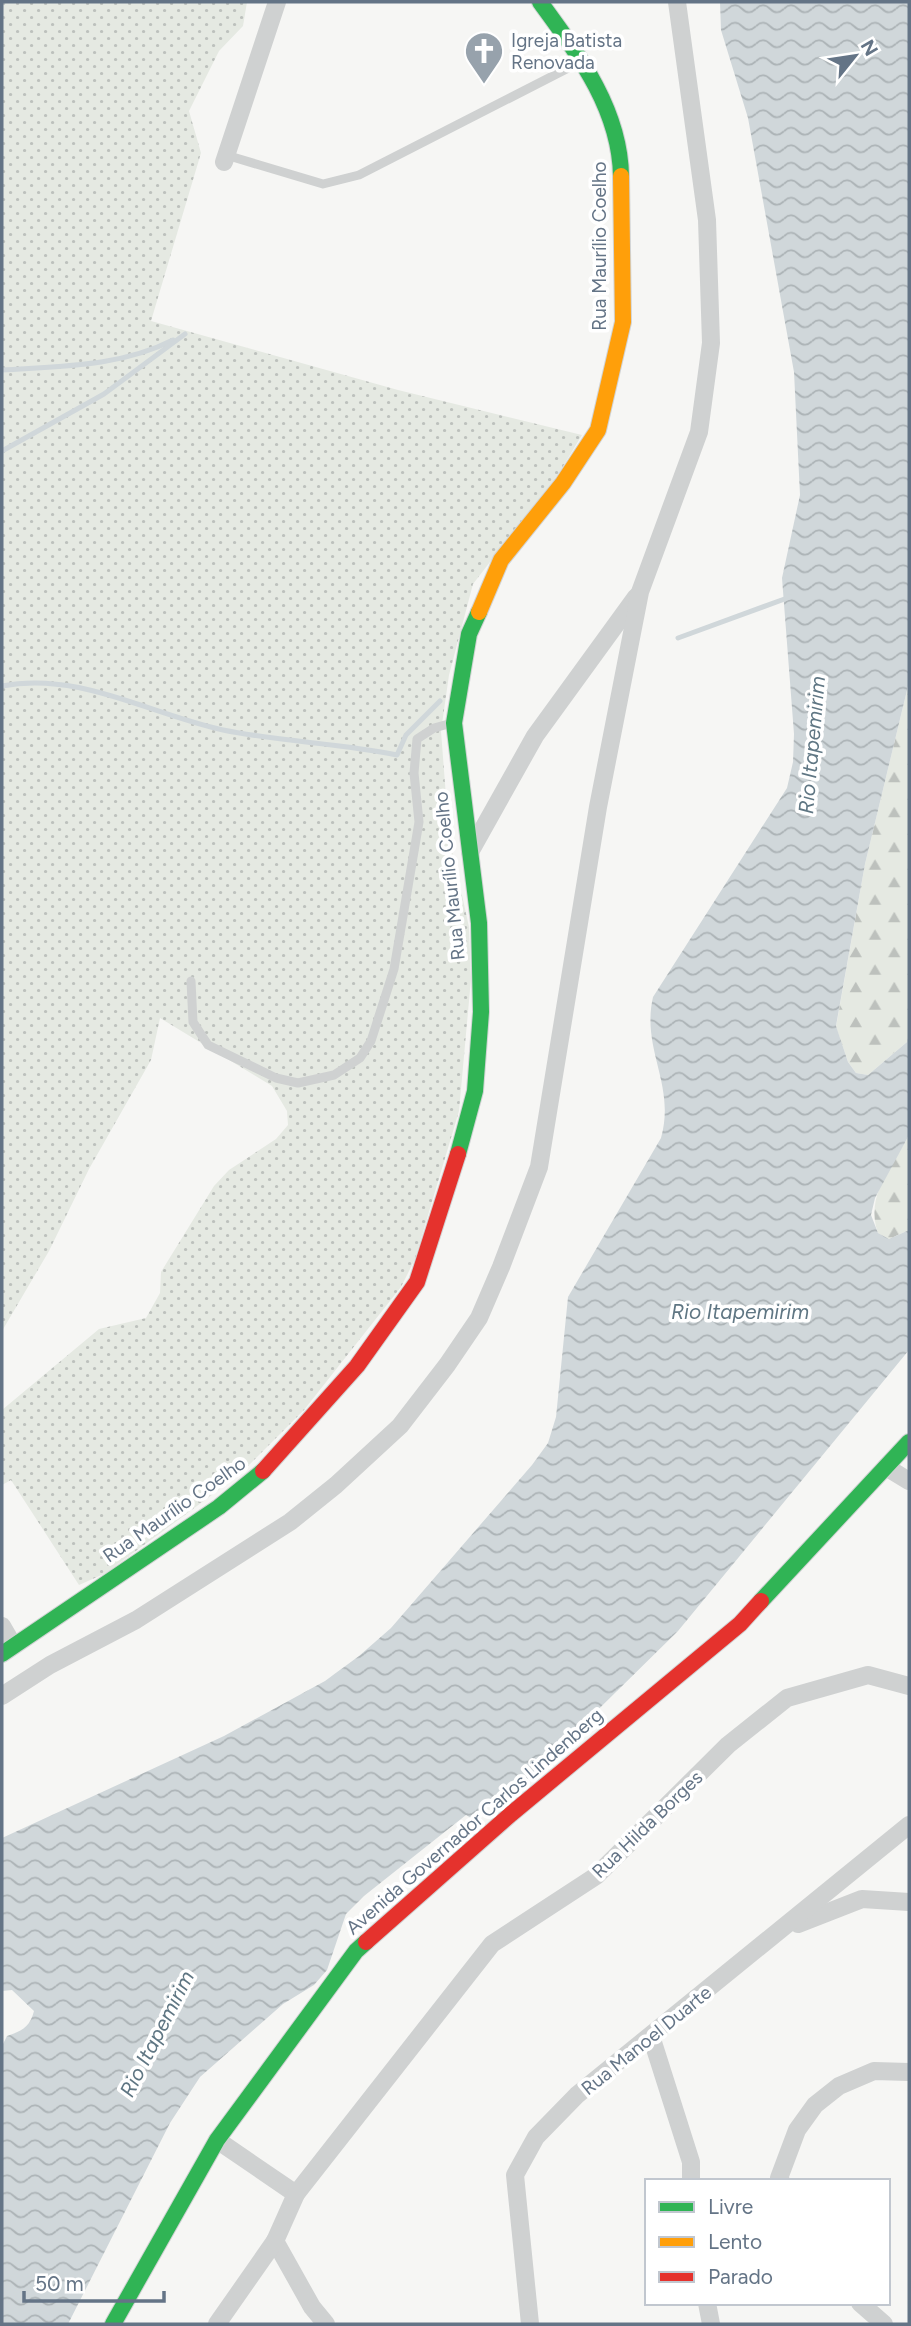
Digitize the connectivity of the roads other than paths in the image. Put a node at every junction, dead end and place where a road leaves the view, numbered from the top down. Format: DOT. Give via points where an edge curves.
graph roads {
  1 [pos="277,2"];
  2 [pos="540,2"];
  3 [pos="677,2"];
  4 [pos="583,61"];
  5 [pos="225,159"];
  6 [pos="640,592"];
  7 [pos="454,723"];
  8 [pos="470,852"];
  9 [pos="191,981"];
  10 [pos="909,1442"];
  11 [pos="886,1467"];
  12 [pos="909,1481"];
  13 [pos="2,1626"];
  14 [pos="7,1649"];
  15 [pos="909,1686"];
  16 [pos="2,1696"];
  17 [pos="909,1825"];
  18 [pos="909,1902"];
  19 [pos="785,1929"];
  20 [pos="651,2036"];
  21 [pos="909,2072"];
  22 [pos="217,2140"];
  23 [pos="691,2179"];
  24 [pos="780,2179"];
  25 [pos="296,2194"];
  26 [pos="275,2241"];
  27 [pos="706,2305"];
  28 [pos="862,2305"];
  29 [pos="113,2324"];
  30 [pos="217,2324"];
  31 [pos="326,2324"];
  32 [pos="530,2324"];
  33 [pos="711,2324"];
  34 [pos="884,2324"];
  1 -- 5 [label="street"];
  2 -- 4 [label="main road, Rua Maurílio Coelho"];
  3 -- 6 [label="street" via="708,220 711,343 699,432"];
  4 -- 5 [label="lane" via="340,181 323,184"];
  4 -- 7 [label="main road, Rua Maurílio Coelho" via="606,107 621,155 623,322 598,430 563,483 500,560 469,634"];
  6 -- 8 [label="street" via="535,736"];
  6 -- 16 [label="street" via="598,807 539,1167 479,1318 400,1426 290,1522"];
  7 -- 8 [label="main road, Rua Maurílio Coelho"];
  7 -- 9 [label="lane" via="417,739 414,772 419,822 394,970 371,1041 360,1058 334,1076 298,1083 276,1078 208,1045 193,1022"];
  8 -- 14 [label="main road, Rua Maurílio Coelho" via="479,923 475,1091 417,1282 357,1366 270,1465 219,1507"];
  10 -- 11 [label="main road, Avenida Governador Carlos Lindenberg"];
  11 -- 12 [label="street"];
  11 -- 22 [label="main road, Avenida Governador Carlos Lindenberg" via="740,1624 510,1814 356,1951"];
  13 -- 14 [label="street"];
  15 -- 25 [label="street, Rua Hilda Borges" via="868,1675 787,1698 728,1745 596,1876 492,1944"];
  17 -- 19 [label="street, Rua Manoel Duarte"];
  18 -- 19 [label="street" via="862,1899"];
  19 -- 20 [label="street, Rua Manoel Duarte"];
  20 -- 23 [label="street" via="691,2162"];
  20 -- 32 [label="street, Rua Manoel Duarte" via="577,2095 536,2137 515,2175"];
  21 -- 24 [label="street" via="874,2071 839,2086 815,2105 797,2130"];
  22 -- 25 [label="street"];
  22 -- 29 [label="main road, Avenida Governador Carlos Lindenberg"];
  25 -- 26 [label="street, Rua Hilda Borges"];
  26 -- 30 [label="street, Rua Hilda Borges"];
  26 -- 31 [label="street"];
  27 -- 33 [label="street"];
  28 -- 34 [label="street"];
}
